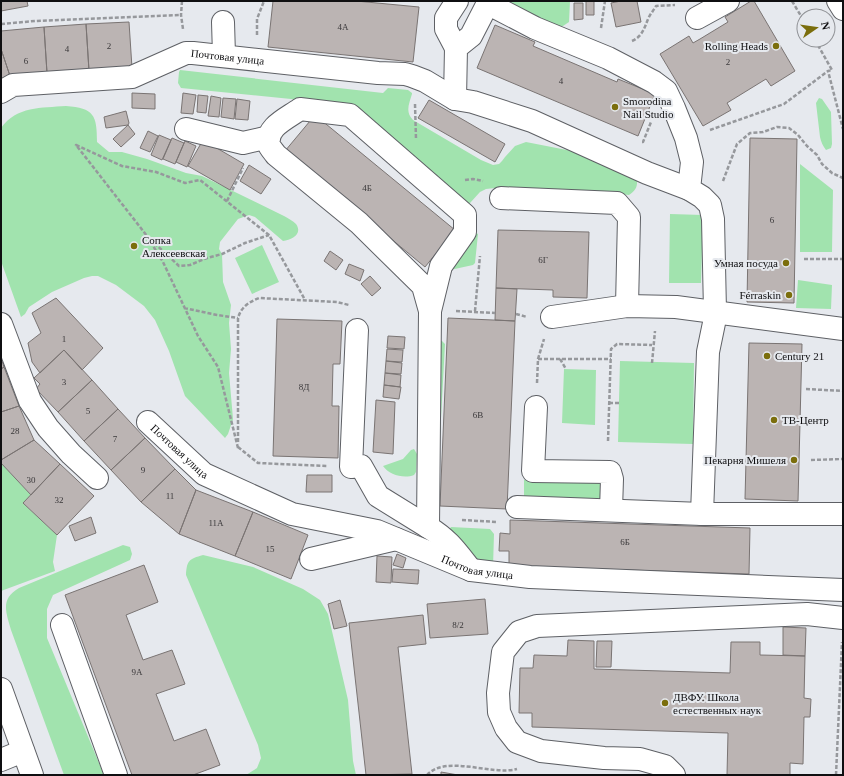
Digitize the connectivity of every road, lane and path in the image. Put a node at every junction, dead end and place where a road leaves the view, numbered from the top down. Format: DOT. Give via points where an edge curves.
graph roads {
  1 [pos="264,1"];
  2 [pos="728,1"];
  3 [pos="838,1"];
  4 [pos="457,2"];
  5 [pos="488,2"];
  6 [pos="677,5"];
  7 [pos="843,9"];
  8 [pos="181,15"];
  9 [pos="697,18"];
  10 [pos="257,19"];
  11 [pos="223,22"];
  12 [pos="1,24"];
  13 [pos="456,48"];
  14 [pos="820,48"];
  15 [pos="224,55"];
  16 [pos="615,61"];
  17 [pos="828,71"];
  18 [pos="378,73"];
  19 [pos="291,74"];
  20 [pos="1,92"];
  21 [pos="449,96"];
  22 [pos="186,129"];
  23 [pos="843,129"];
  24 [pos="269,137"];
  25 [pos="686,138"];
  26 [pos="415,172"];
  27 [pos="726,174"];
  28 [pos="843,178"];
  29 [pos="689,189"];
  30 [pos="501,198"];
  31 [pos="269,235"];
  32 [pos="147,236"];
  33 [pos="481,249"];
  34 [pos="804,259"];
  35 [pos="843,259"];
  36 [pos="305,300"];
  37 [pos="627,306"];
  38 [pos="184,308"];
  39 [pos="430,312"];
  40 [pos="715,312"];
  41 [pos="495,313"];
  42 [pos="552,317"];
  43 [pos="238,318"];
  44 [pos="1,324"];
  45 [pos="843,329"];
  46 [pos="357,330"];
  47 [pos="652,345"];
  48 [pos="538,359"];
  49 [pos="560,359"];
  50 [pos="611,359"];
  51 [pos="566,369"];
  52 [pos="806,389"];
  53 [pos="843,391"];
  54 [pos="610,403"];
  55 [pos="619,403"];
  56 [pos="536,407"];
  57 [pos="148,422"];
  58 [pos="608,441"];
  59 [pos="238,448"];
  60 [pos="811,460"];
  61 [pos="843,460"];
  62 [pos="354,472"];
  63 [pos="97,478"];
  64 [pos="517,507"];
  65 [pos="612,510"];
  66 [pos="702,514"];
  67 [pos="843,514"];
  68 [pos="454,520"];
  69 [pos="428,527"];
  70 [pos="396,539"];
  71 [pos="312,559"];
  72 [pos="471,570"];
  73 [pos="843,590"];
  74 [pos="843,618"];
  75 [pos="62,625"];
  76 [pos="1,689"];
  77 [pos="24,751"];
  78 [pos="541,752"];
  79 [pos="1,760"];
  80 [pos="32,775"];
  81 [pos="116,775"];
  82 [pos="426,775"];
  83 [pos="674,775"];
  84 [pos="836,775"];
  1 -- 10 [label="path"];
  2 -- 9 [label="street"];
  3 -- 7 [label="street"];
  4 -- 13 [label="street" via="446,18 446,29"];
  5 -- 13 [label="street" via="471,36"];
  5 -- 16 [label="street" via="535,28"];
  6 -- 16 [label="path" via="656,6 643,33 624,45"];
  8 -- 12 [label="path"];
  11 -- 15 [label="street"];
  13 -- 21 [label="street"];
  14 -- 17 [label="path" via="832,70"];
  15 -- 18 [label="street, Почтовая улица"];
  15 -- 20 [label="street, Почтовая улица" via="186,53 132,77 13,85"];
  16 -- 25 [label="street" via="654,82 666,92"];
  17 -- 23 [label="path"];
  17 -- 25 [label="path" via="784,104"];
  18 -- 19 [label="street" via="372,82"];
  18 -- 21 [label="street, Почтовая улица" via="412,76"];
  21 -- 26 [label="path" via="418,94 414,111"];
  21 -- 29 [label="street" via="532,121 647,173"];
  22 -- 24 [label="street" via="243,142"];
  24 -- 26 [label="street" via="272,129 300,109 350,115"];
  24 -- 39 [label="street" via="270,146 276,155 359,223 423,286"];
  25 -- 29 [label="street" via="692,162"];
  26 -- 39 [label="street" via="465,215 465,232 441,266"];
  27 -- 28 [label="path" via="737,144 750,133 764,132 777,127 789,128 818,155 822,164"];
  29 -- 40 [label="street" via="710,205"];
  30 -- 37 [label="street" via="617,203 629,217"];
  31 -- 32 [label="path" via="190,265 178,266"];
  31 -- 32 [label="path" via="200,180 185,183 156,172 122,166 76,145"];
  31 -- 36 [label="path"];
  32 -- 38 [label="path" via="164,262"];
  33 -- 41 [label="path" via="475,311"];
  34 -- 35 [label="path"];
  36 -- 43 [label="path" via="259,298 248,303 239,312"];
  36 -- 46 [label="path" via="348,305 358,318"];
  37 -- 40 [label="street" via="676,307"];
  37 -- 42 [label="street"];
  38 -- 43 [label="path"];
  38 -- 59 [label="path" via="218,367"];
  39 -- 69 [label="street"];
  40 -- 45 [label="street"];
  40 -- 66 [label="street" via="708,352"];
  42 -- 48 [label="path"];
  43 -- 59 [label="path"];
  44 -- 63 [label="street" via="30,401 48,428"];
  46 -- 62 [label="street"];
  47 -- 50 [label="path" via="617,344 611,349"];
  48 -- 49 [label="path"];
  48 -- 56 [label="path"];
  49 -- 50 [label="path"];
  49 -- 51 [label="path"];
  50 -- 54 [label="path"];
  52 -- 53 [label="path"];
  54 -- 55 [label="path"];
  54 -- 58 [label="path"];
  56 -- 65 [label="street" via="533,471 610,472"];
  57 -- 70 [label="street, Почтовая улица" via="204,474 292,514 377,531"];
  59 -- 62 [label="path" via="258,463"];
  60 -- 61 [label="path"];
  62 -- 69 [label="street" via="378,496"];
  64 -- 65 [label="street"];
  64 -- 68 [label="path" via="501,522"];
  65 -- 66 [label="street"];
  66 -- 67 [label="street"];
  69 -- 72 [label="street" via="449,542"];
  70 -- 71 [label="street"];
  70 -- 72 [label="street, Почтовая улица"];
  72 -- 73 [label="street, Почтовая улица" via="530,577"];
  74 -- 78 [label="street" via="807,614 537,626 519,632 503,652 498,693 500,712 506,728 518,742"];
  74 -- 84 [label="path"];
  75 -- 81 [label="street"];
  76 -- 77 [label="street"];
  77 -- 79 [label="street"];
  77 -- 80 [label="street"];
  78 -- 82 [label="path" via="526,766 514,770 452,767 438,768"];
  78 -- 83 [label="street" via="640,759 665,766"];
}
